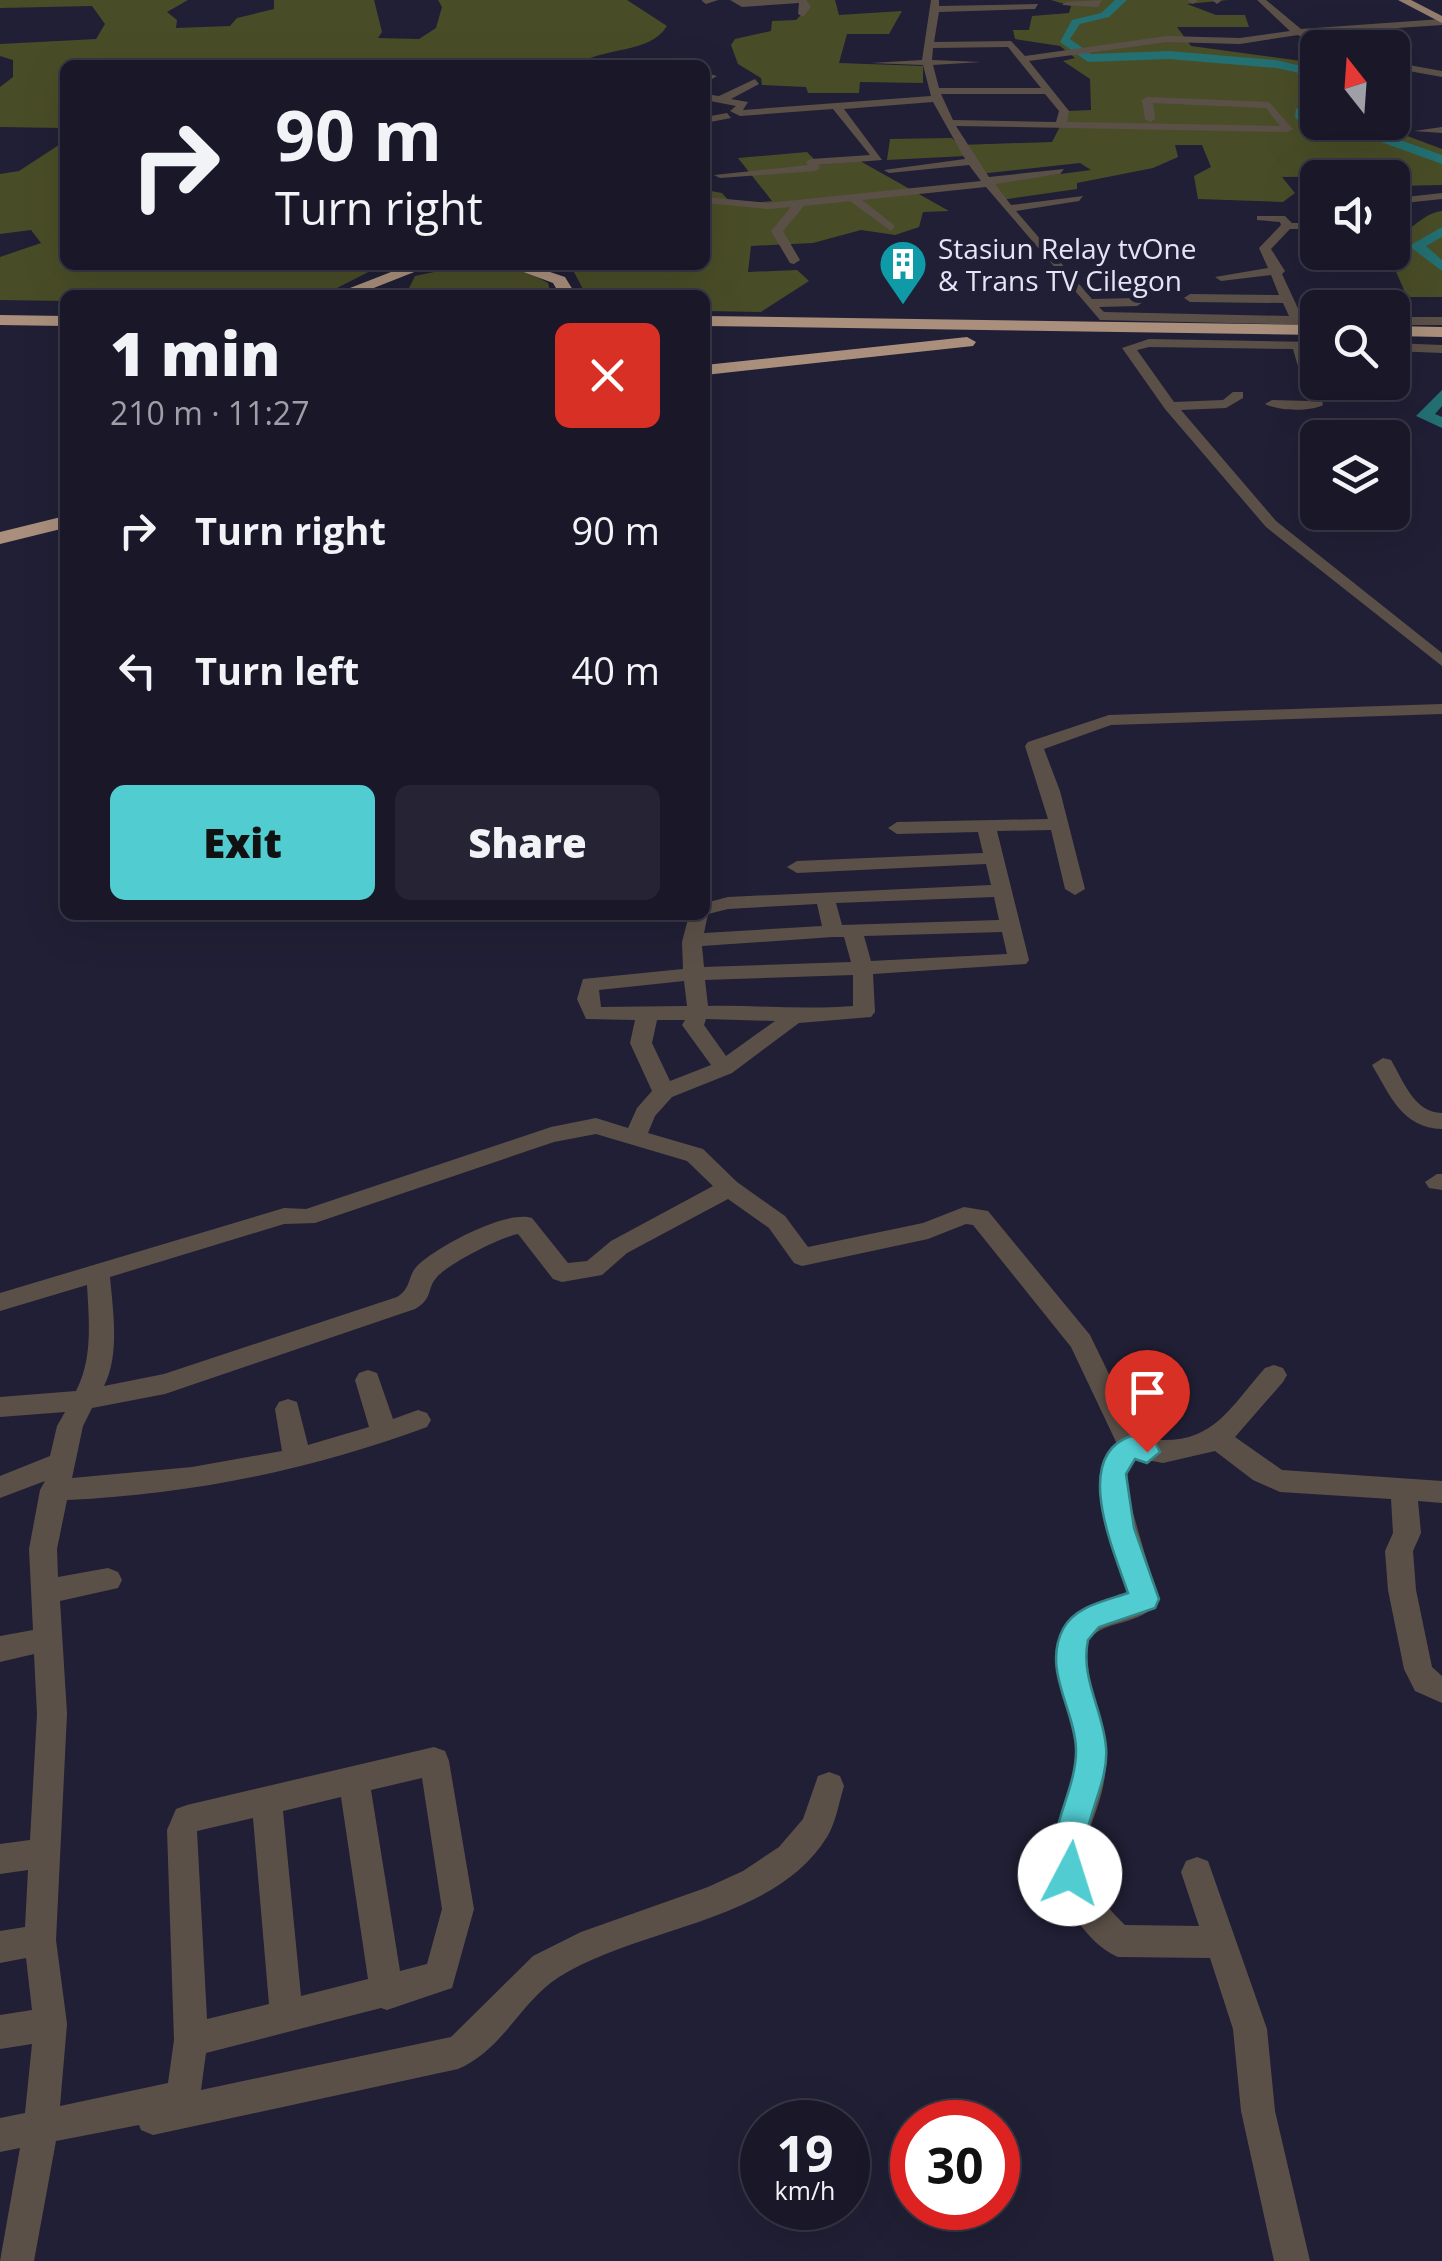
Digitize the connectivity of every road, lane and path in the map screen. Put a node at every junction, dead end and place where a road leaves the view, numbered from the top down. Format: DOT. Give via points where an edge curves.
graph roads {
  1 [pos="714,0"];
  2 [pos="734,0"];
  3 [pos="1098,0"];
  4 [pos="1261,0"];
  5 [pos="1404,0"];
  6 [pos="706,1"];
  7 [pos="1040,2"];
  8 [pos="804,5"];
  9 [pos="1066,5"];
  10 [pos="992,6"];
  11 [pos="773,7"];
  12 [pos="1442,10"];
  13 [pos="1426,12"];
  14 [pos="934,17"];
  15 [pos="1317,17"];
  16 [pos="1300,18"];
  17 [pos="1282,20"];
  18 [pos="971,21"];
  19 [pos="1442,21"];
  20 [pos="1358,26"];
  21 [pos="1325,30"];
  22 [pos="1300,33"];
  23 [pos="1010,44"];
  24 [pos="928,45"];
  25 [pos="1057,53"];
  26 [pos="1021,59"];
  27 [pos="876,62"];
  28 [pos="927,62"];
  29 [pos="976,62"];
  30 [pos="1410,68"];
  31 [pos="1442,74"];
  32 [pos="755,82"];
  33 [pos="1047,91"];
  34 [pos="1022,92"];
  35 [pos="710,95"];
  36 [pos="935,95"];
  37 [pos="758,96"];
  38 [pos="720,100"];
  39 [pos="836,106"];
  40 [pos="1034,106"];
  41 [pos="724,115"];
  42 [pos="948,122"];
  43 [pos="1151,123"];
  44 [pos="1061,124"];
  45 [pos="1442,130"];
  46 [pos="1420,132"];
  47 [pos="1219,138"];
  48 [pos="975,161"];
  49 [pos="889,170"];
  50 [pos="1060,172"];
  51 [pos="720,175"];
  52 [pos="989,180"];
  53 [pos="920,183"];
  54 [pos="1442,196"];
  55 [pos="852,197"];
  56 [pos="1079,198"];
  57 [pos="1410,199"];
  58 [pos="710,200"];
  59 [pos="800,203"];
  60 [pos="1011,208"];
  61 [pos="1261,218"];
  62 [pos="1300,219"];
  63 [pos="1286,222"];
  64 [pos="1300,224"];
  65 [pos="890,228"];
  66 [pos="794,260"];
  67 [pos="410,270"];
  68 [pos="430,270"];
  69 [pos="528,270"];
  70 [pos="546,270"];
  71 [pos="1279,272"];
  72 [pos="1221,277"];
  73 [pos="354,290"];
  74 [pos="404,290"];
  75 [pos="565,290"];
  76 [pos="575,290"];
  77 [pos="1190,298"];
  78 [pos="1288,299"];
  79 [pos="1137,302"];
  80 [pos="1090,303"];
  81 [pos="1414,305"];
  82 [pos="0,312"];
  83 [pos="60,313"];
  84 [pos="0,320"];
  85 [pos="1442,320"];
  86 [pos="60,321"];
  87 [pos="1297,321"];
  88 [pos="1410,321"];
  89 [pos="1424,321"];
  90 [pos="710,324"];
  91 [pos="710,324"];
  92 [pos="1119,333"];
  93 [pos="1300,333"];
  94 [pos="1300,333"];
  95 [pos="1410,334"];
  96 [pos="1442,335"];
  97 [pos="1299,346"];
  98 [pos="1410,348"];
  99 [pos="1442,349"];
  100 [pos="710,369"];
  101 [pos="1238,395"];
  102 [pos="1272,404"];
  103 [pos="1170,406"];
  104 [pos="60,525"];
  105 [pos="0,540"];
  106 [pos="1442,661"];
  107 [pos="1442,709"];
  108 [pos="986,824"];
  109 [pos="1056,824"];
  110 [pos="897,828"];
  111 [pos="993,858"];
  112 [pos="846,863"];
  113 [pos="798,867"];
  114 [pos="1076,889"];
  115 [pos="1000,891"];
  116 [pos="852,896"];
  117 [pos="874,896"];
  118 [pos="825,898"];
  119 [pos="710,908"];
  120 [pos="698,920"];
  121 [pos="1012,926"];
  122 [pos="884,929"];
  123 [pos="843,932"];
  124 [pos="694,940"];
  125 [pos="863,968"];
  126 [pos="694,974"];
  127 [pos="698,1013"];
  128 [pos="650,1016"];
  129 [pos="794,1016"];
  130 [pos="1383,1065"];
  131 [pos="724,1068"];
  132 [pos="664,1092"];
  133 [pos="1442,1121"];
  134 [pos="636,1135"];
  135 [pos="729,1188"];
  136 [pos="98,1273"];
  137 [pos="0,1302"];
  138 [pos="1274,1376"];
  139 [pos="368,1380"];
  140 [pos="84,1400"];
  141 [pos="0,1407"];
  142 [pos="288,1408"];
  143 [pos="418,1420"];
  144 [pos="384,1433"];
  145 [pos="1216,1440"];
  146 [pos="1131,1446"];
  147 [pos="298,1459"];
  148 [pos="55,1477"];
  149 [pos="0,1487"];
  150 [pos="1404,1490"];
  151 [pos="1442,1492"];
  152 [pos="108,1580"];
  153 [pos="43,1592"];
  154 [pos="49,1639"];
  155 [pos="0,1649"];
  156 [pos="1442,1690"];
  157 [pos="354,1780"];
  158 [pos="829,1786"];
  159 [pos="266,1798"];
  160 [pos="44,1853"];
  161 [pos="0,1860"];
  162 [pos="1197,1872"];
  163 [pos="40,1940"];
  164 [pos="1222,1942"];
  165 [pos="0,1946"];
  166 [pos="388,1994"];
  167 [pos="286,2018"];
  168 [pos="50,2024"];
  169 [pos="0,2032"];
  170 [pos="191,2040"];
  171 [pos="0,2135"];
  172 [pos="39,2136"];
  173 [pos="16,2261"];
  174 [pos="1292,2261"];
  1 -- 6 [label="street"];
  2 -- 8 [label="street"];
  3 -- 9 [label="street"];
  4 -- 17 [label="street"];
  5 -- 13 [label="main road"];
  7 -- 10 [label="street"];
  8 -- 11 [label="street"];
  10 -- 14 [label="street"];
  10 -- 23 [label="street"];
  12 -- 13 [label="street"];
  13 -- 19 [label="main road"];
  14 -- 18 [label="street"];
  14 -- 24 [label="street"];
  15 -- 20 [label="street" via="1351,16"];
  16 -- 17 [label="street"];
  17 -- 22 [label="street"];
  19 -- 20 [label="street"];
  20 -- 21 [label="street"];
  22 -- 25 [label="street"];
  23 -- 24 [label="street"];
  23 -- 25 [label="street"];
  23 -- 26 [label="street"];
  24 -- 28 [label="street"];
  25 -- 26 [label="street"];
  26 -- 33 [label="street"];
  27 -- 28 [label="street"];
  28 -- 29 [label="street"];
  28 -- 36 [label="street"];
  30 -- 31 [label="street"];
  32 -- 38 [label="street"];
  33 -- 34 [label="street"];
  33 -- 44 [label="street" via="1064,111"];
  34 -- 36 [label="street"];
  34 -- 40 [label="street"];
  35 -- 38 [label="street"];
  36 -- 39 [label="street"];
  36 -- 42 [label="street"];
  37 -- 41 [label="street"];
  38 -- 41 [label="street"];
  39 -- 41 [label="street"];
  39 -- 51 [label="street" via="878,158"];
  42 -- 44 [label="street"];
  42 -- 48 [label="street"];
  43 -- 43 [label="street" via="1286,130 1269,106 1150,100"];
  43 -- 44 [label="street"];
  43 -- 47 [label="street" via="1162,135"];
  45 -- 46 [label="street"];
  48 -- 49 [label="street"];
  48 -- 52 [label="street"];
  50 -- 52 [label="street"];
  52 -- 53 [label="street"];
  52 -- 55 [label="street"];
  52 -- 60 [label="street"];
  54 -- 57 [label="street"];
  55 -- 59 [label="street"];
  55 -- 65 [label="street"];
  56 -- 60 [label="street"];
  58 -- 59 [label="street"];
  59 -- 66 [label="street" via="777,231"];
  60 -- 80 [label="street"];
  61 -- 63 [label="street"];
  62 -- 63 [label="street"];
  63 -- 64 [label="street"];
  63 -- 71 [label="street" via="1265,248"];
  67 -- 73 [label="highway"];
  68 -- 74 [label="highway" via="410,277"];
  69 -- 75 [label="highway" via="558,280"];
  70 -- 76 [label="highway"];
  71 -- 72 [label="street"];
  71 -- 78 [label="street"];
  77 -- 78 [label="street"];
  78 -- 87 [label="street"];
  79 -- 80 [label="street"];
  80 -- 87 [label="street" via="1107,318"];
  81 -- 89 [label="street"];
  82 -- 83 [label="highway"];
  84 -- 86 [label="highway"];
  85 -- 89 [label="street"];
  88 -- 89 [label="street"];
  90 -- 93 [label="highway"];
  91 -- 92 [label="highway"];
  92 -- 94 [label="highway"];
  92 -- 100 [label="highway" via="886,348"];
  95 -- 96 [label="highway"];
  97 -- 102 [label="street" via="1316,405"];
  97 -- 103 [label="street" via="1132,346 1130,354"];
  98 -- 99 [label="street"];
  101 -- 103 [label="street" via="1226,404"];
  103 -- 106 [label="street" via="1271,524"];
  104 -- 105 [label="highway"];
  107 -- 109 [label="street" via="1094,722 1034,746"];
  108 -- 109 [label="street"];
  108 -- 110 [label="street"];
  108 -- 111 [label="street"];
  109 -- 114 [label="street"];
  111 -- 112 [label="street"];
  111 -- 115 [label="street"];
  112 -- 113 [label="street"];
  112 -- 116 [label="street"];
  115 -- 117 [label="street"];
  115 -- 121 [label="street"];
  116 -- 117 [label="street"];
  116 -- 118 [label="street"];
  117 -- 122 [label="street"];
  118 -- 119 [label="street"];
  118 -- 123 [label="street"];
  120 -- 124 [label="street"];
  121 -- 122 [label="street"];
  121 -- 125 [label="street" via="1021,956 1013,962"];
  122 -- 123 [label="street"];
  123 -- 124 [label="street"];
  123 -- 125 [label="street"];
  124 -- 126 [label="street"];
  125 -- 126 [label="street"];
  125 -- 129 [label="street" via="864,1012"];
  126 -- 127 [label="street"];
  126 -- 128 [label="street" via="598,981 586,988 593,1014"];
  127 -- 128 [label="street"];
  127 -- 129 [label="street"];
  127 -- 131 [label="street" via="693,1025"];
  128 -- 132 [label="street" via="637,1039"];
  129 -- 131 [label="street"];
  130 -- 133 [label="street" via="1414,1114"];
  131 -- 132 [label="street"];
  132 -- 134 [label="street" via="644,1113"];
  134 -- 135 [label="street" via="695,1155"];
  134 -- 136 [label="street" via="581,1127 374,1197 301,1218 284,1216"];
  135 -- 140 [label="street" via="576,1274 555,1269 524,1224 506,1225 426,1272 418,1296 406,1303 201,1374"];
  135 -- 146 [label="street" via="763,1210 795,1250 811,1258 980,1216 1082,1342"];
  136 -- 137 [label="street"];
  136 -- 140 [label="street" via="102,1322 96,1376"];
  138 -- 145 [label="street"];
  139 -- 144 [label="street"];
  140 -- 141 [label="street"];
  140 -- 148 [label="street"];
  142 -- 147 [label="street"];
  143 -- 144 [label="street"];
  144 -- 147 [label="street"];
  145 -- 146 [label="street" via="1163,1452"];
  145 -- 150 [label="street" via="1280,1481"];
  146 -- 164 [label="street" via="1114,1463 1113,1489 1144,1599 1089,1619 1075,1634 1070,1666 1091,1763 1070,1839 1070,1874 1097,1921 1118,1941"];
  147 -- 148 [label="street" via="170,1484"];
  148 -- 149 [label="street"];
  148 -- 153 [label="street"];
  150 -- 151 [label="street"];
  150 -- 156 [label="street" via="1402,1590 1418,1669 1425,1682"];
  152 -- 153 [label="street"];
  153 -- 154 [label="street"];
  154 -- 155 [label="street"];
  154 -- 160 [label="street"];
  157 -- 159 [label="street"];
  157 -- 166 [label="street"];
  157 -- 166 [label="street" via="429,1759 438,1765 458,1922 440,1977"];
  158 -- 172 [label="street" via="816,1834 780,1867 575,1948 520,1989 482,2038 458,2052"];
  159 -- 167 [label="street"];
  159 -- 170 [label="street" via="182,1825"];
  160 -- 161 [label="street"];
  160 -- 163 [label="street"];
  162 -- 164 [label="street"];
  163 -- 165 [label="street"];
  163 -- 168 [label="street"];
  164 -- 174 [label="street" via="1250,2029 1258,2112"];
  166 -- 167 [label="street"];
  167 -- 170 [label="street"];
  168 -- 169 [label="street"];
  168 -- 172 [label="street"];
  170 -- 172 [label="street" via="188,2084 174,2098"];
  171 -- 172 [label="street"];
  172 -- 173 [label="street"];
}
